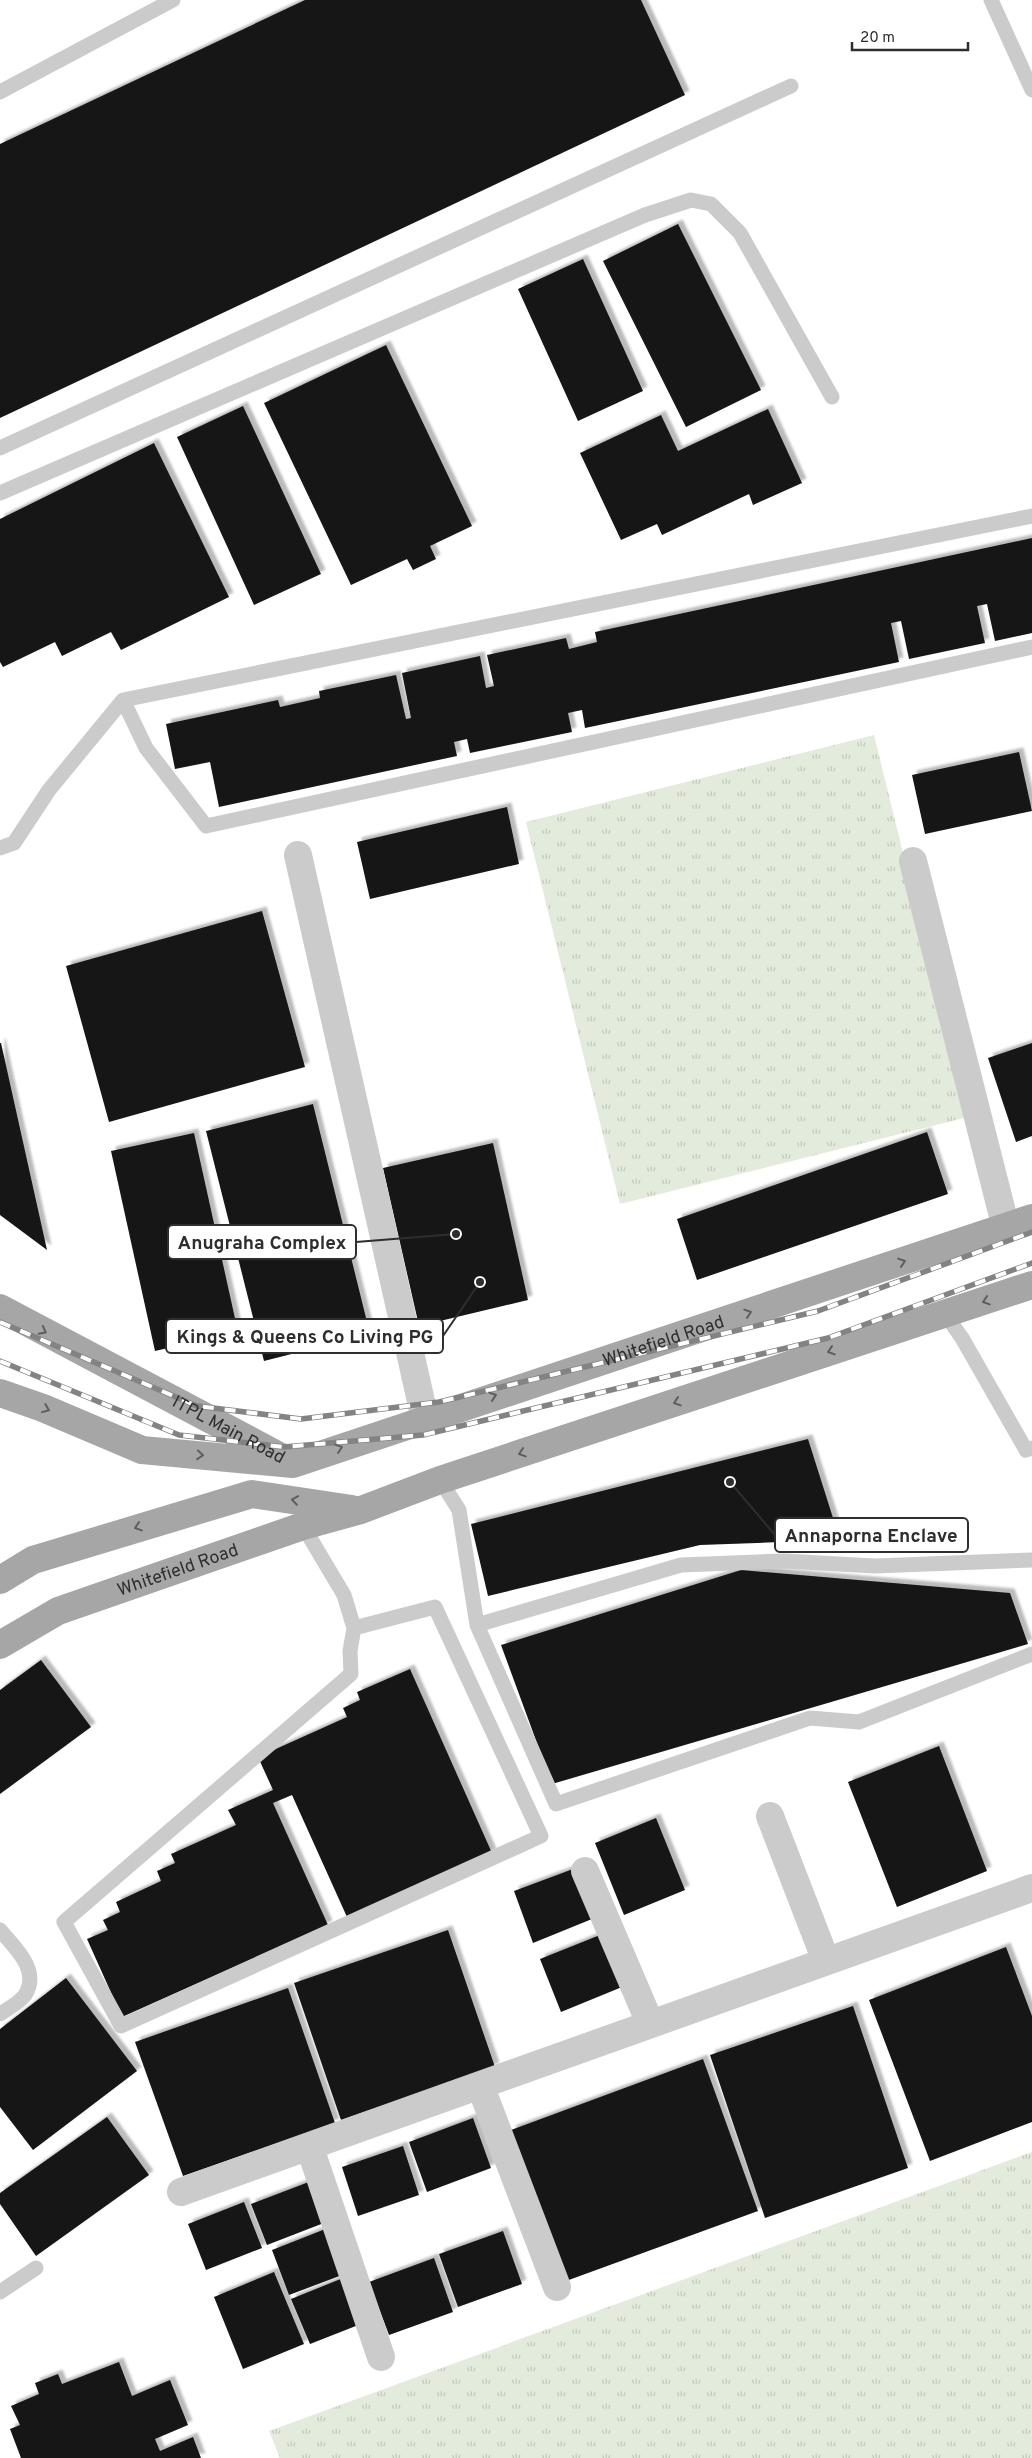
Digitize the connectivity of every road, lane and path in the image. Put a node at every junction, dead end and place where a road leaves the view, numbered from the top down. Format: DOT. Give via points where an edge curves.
graph roads {
  1 [pos="173,0"];
  2 [pos="991,0"];
  3 [pos="791,86"];
  4 [pos="1032,90"];
  5 [pos="0,92"];
  6 [pos="832,397"];
  7 [pos="0,448"];
  8 [pos="0,493"];
  9 [pos="1032,516"];
  10 [pos="1032,647"];
  11 [pos="123,700"];
  12 [pos="0,848"];
  13 [pos="298,855"];
  14 [pos="913,861"];
  15 [pos="1032,1218"];
  16 [pos="1006,1228"];
  17 [pos="1032,1285"];
  18 [pos="0,1308"];
  19 [pos="945,1314"];
  20 [pos="0,1394"];
  21 [pos="425,1419"];
  22 [pos="1032,1448"];
  23 [pos="293,1464"];
  24 [pos="440,1480"];
  25 [pos="360,1510"];
  26 [pos="304,1526"];
  27 [pos="1032,1560"];
  28 [pos="0,1580"];
  29 [pos="477,1625"];
  30 [pos="354,1628"];
  31 [pos="0,1645"];
  32 [pos="1032,1654"];
  33 [pos="770,1816"];
  34 [pos="585,1871"];
  35 [pos="1032,1888"];
  36 [pos="0,1930"];
  37 [pos="826,1962"];
  38 [pos="0,2014"];
  39 [pos="650,2023"];
  40 [pos="480,2085"];
  41 [pos="310,2148"];
  42 [pos="181,2192"];
  43 [pos="36,2268"];
  44 [pos="557,2287"];
  45 [pos="0,2292"];
  46 [pos="381,2357"];
  1 -- 5 [label="lane"];
  2 -- 4 [label="lane"];
  3 -- 7 [label="lane"];
  6 -- 8 [label="lane" via="740,233 711,204 691,200 645,215"];
  9 -- 11 [label="lane"];
  10 -- 11 [label="lane" via="206,826 146,748"];
  11 -- 12 [label="lane" via="49,790 14,843"];
  13 -- 21 [label="street"];
  14 -- 16 [label="street"];
  15 -- 16 [label="main road, Whitefield Road"];
  21 -- 16 [label="main road, Whitefield Road, one-way"];
  17 -- 19 [label="main road, Whitefield Road, one-way"];
  18 -- 23 [label="main road, ITPL Main Road, one-way"];
  19 -- 22 [label="lane" via="1026,1450"];
  19 -- 24 [label="main road, Whitefield Road, one-way"];
  20 -- 23 [label="main road, ITPL Main Road, one-way" via="43,1408 142,1450"];
  23 -- 21 [label="main road, Whitefield Road, one-way"];
  24 -- 25 [label="main road, Whitefield Road"];
  24 -- 29 [label="lane" via="459,1510"];
  25 -- 26 [label="main road, Whitefield Road"];
  25 -- 28 [label="main road, Whitefield Road, one-way" via="252,1494 33,1560"];
  26 -- 30 [label="lane" via="344,1595"];
  26 -- 31 [label="main road, Whitefield Road" via="58,1611"];
  27 -- 29 [label="lane" via="875,1566 784,1561 681,1565"];
  29 -- 32 [label="lane" via="556,1804 810,1718 860,1722"];
  30 -- 30 [label="lane" via="435,1607 541,1836 121,2026 64,1922 352,1674 350,1651"];
  33 -- 37 [label="street"];
  34 -- 39 [label="street"];
  35 -- 37 [label="street"];
  36 -- 38 [label="lane" via="26,1962 31,1975 25,1994"];
  37 -- 39 [label="street"];
  39 -- 40 [label="street"];
  40 -- 41 [label="street"];
  40 -- 44 [label="street"];
  41 -- 42 [label="street"];
  41 -- 46 [label="street"];
  43 -- 45 [label="lane"];
}
